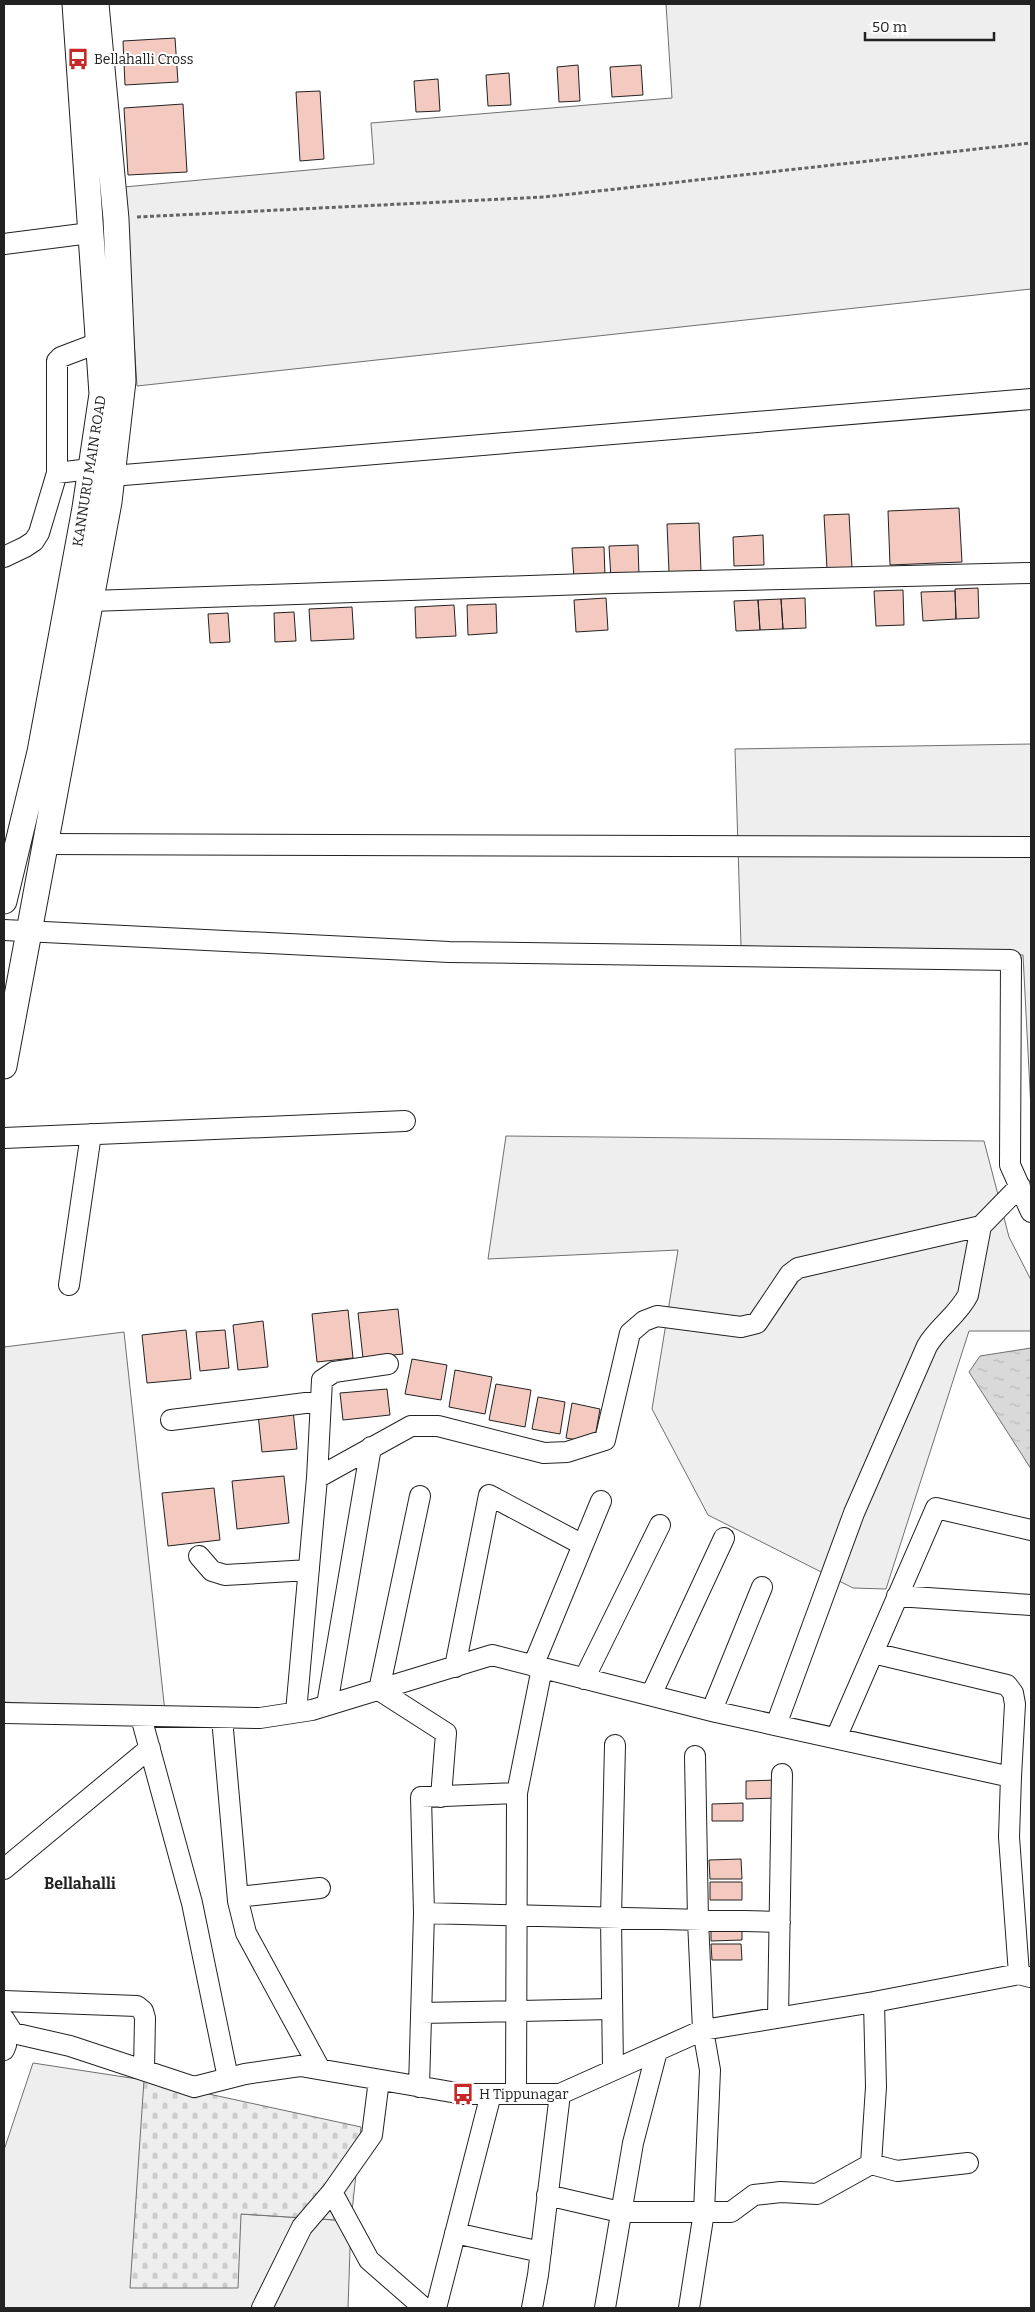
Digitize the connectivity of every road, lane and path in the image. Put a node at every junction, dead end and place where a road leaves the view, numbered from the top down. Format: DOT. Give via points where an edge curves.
graph roads {
  1 [pos="75,4"];
  2 [pos="96,4"];
  3 [pos="1031,143"];
  4 [pos="116,218"];
  5 [pos="90,233"];
  6 [pos="4,244"];
  7 [pos="98,343"];
  8 [pos="1031,399"];
  9 [pos="57,473"];
  10 [pos="101,473"];
  11 [pos="4,557"];
  12 [pos="1031,572"];
  13 [pos="91,601"];
  14 [pos="45,844"];
  15 [pos="1031,847"];
  16 [pos="4,901"];
  17 [pos="4,930"];
  18 [pos="28,932"];
  19 [pos="4,1066"];
  20 [pos="405,1121"];
  21 [pos="91,1134"];
  22 [pos="4,1138"];
  23 [pos="1020,1186"];
  24 [pos="1031,1212"];
  25 [pos="981,1226"];
  26 [pos="69,1285"];
  27 [pos="388,1364"];
  28 [pos="321,1401"];
  29 [pos="172,1420"];
  30 [pos="371,1447"];
  31 [pos="317,1478"];
  32 [pos="420,1496"];
  33 [pos="602,1501"];
  34 [pos="660,1525"];
  35 [pos="1031,1530"];
  36 [pos="724,1538"];
  37 [pos="583,1545"];
  38 [pos="199,1556"];
  39 [pos="309,1570"];
  40 [pos="762,1587"];
  41 [pos="898,1596"];
  42 [pos="1031,1605"];
  43 [pos="873,1653"];
  44 [pos="455,1667"];
  45 [pos="537,1667"];
  46 [pos="584,1679"];
  47 [pos="379,1690"];
  48 [pos="651,1695"];
  49 [pos="327,1705"];
  50 [pos="712,1710"];
  51 [pos="296,1712"];
  52 [pos="4,1713"];
  53 [pos="141,1717"];
  54 [pos="222,1718"];
  55 [pos="776,1725"];
  56 [pos="836,1738"];
  57 [pos="616,1745"];
  58 [pos="150,1748"];
  59 [pos="695,1756"];
  60 [pos="782,1774"];
  61 [pos="1011,1778"];
  62 [pos="517,1793"];
  63 [pos="441,1796"];
  64 [pos="4,1869"];
  65 [pos="320,1888"];
  66 [pos="238,1897"];
  67 [pos="424,1913"];
  68 [pos="518,1915"];
  69 [pos="611,1918"];
  70 [pos="698,1920"];
  71 [pos="780,1922"];
  72 [pos="1025,1976"];
  73 [pos="4,2001"];
  74 [pos="874,2002"];
  75 [pos="612,2008"];
  76 [pos="517,2010"];
  77 [pos="421,2013"];
  78 [pos="778,2018"];
  79 [pos="4,2019"];
  80 [pos="703,2030"];
  81 [pos="657,2051"];
  82 [pos="320,2069"];
  83 [pos="144,2070"];
  84 [pos="613,2070"];
  85 [pos="228,2078"];
  86 [pos="379,2080"];
  87 [pos="419,2087"];
  88 [pos="491,2094"];
  89 [pos="516,2094"];
  90 [pos="560,2094"];
  91 [pos="968,2163"];
  92 [pos="872,2164"];
  93 [pos="332,2192"];
  94 [pos="547,2195"];
  95 [pos="620,2212"];
  96 [pos="704,2212"];
  97 [pos="454,2233"];
  98 [pos="541,2252"];
  99 [pos="262,2308"];
  100 [pos="424,2308"];
  101 [pos="436,2308"];
  102 [pos="532,2308"];
  103 [pos="605,2308"];
  104 [pos="689,2308"];
  1 -- 5 [label="main road, KANNURU MAIN ROAD"];
  2 -- 4 [label="main road"];
  3 -- 4 [label="path" via="544,197"];
  4 -- 10 [label="main road" via="123,381"];
  5 -- 6 [label="street"];
  5 -- 7 [label="main road, KANNURU MAIN ROAD"];
  7 -- 9 [label="street" via="57,361"];
  7 -- 10 [label="main road, KANNURU MAIN ROAD" via="102,394"];
  8 -- 10 [label="street"];
  9 -- 10 [label="street"];
  9 -- 11 [label="street" via="34,541"];
  10 -- 13 [label="main road"];
  10 -- 16 [label="main road, KANNURU MAIN ROAD"];
  12 -- 13 [label="street"];
  13 -- 14 [label="main road"];
  14 -- 15 [label="street"];
  14 -- 18 [label="main road"];
  17 -- 18 [label="street"];
  18 -- 19 [label="main road"];
  18 -- 23 [label="street" via="449,952 1011,960 1010,1165"];
  20 -- 21 [label="street"];
  21 -- 22 [label="street"];
  21 -- 26 [label="street"];
  23 -- 24 [label="street"];
  23 -- 25 [label="street"];
  25 -- 30 [label="street" via="798,1268 790,1274 757,1323 741,1327 657,1316 644,1321 630,1333 605,1440 567,1452 544,1453 438,1426 411,1426"];
  25 -- 55 [label="street" via="968,1295 927,1346 854,1513"];
  27 -- 28 [label="street" via="334,1372 322,1380"];
  28 -- 29 [label="street"];
  28 -- 31 [label="street"];
  30 -- 31 [label="street"];
  30 -- 49 [label="street"];
  31 -- 39 [label="street"];
  32 -- 47 [label="street"];
  33 -- 37 [label="street"];
  34 -- 46 [label="street"];
  35 -- 41 [label="street" via="936,1508"];
  36 -- 48 [label="street"];
  37 -- 44 [label="street" via="489,1495"];
  37 -- 45 [label="street"];
  38 -- 39 [label="street" via="212,1571 226,1575"];
  39 -- 51 [label="street"];
  40 -- 50 [label="street"];
  41 -- 42 [label="street"];
  41 -- 43 [label="street"];
  43 -- 56 [label="street"];
  43 -- 61 [label="street" via="1007,1685 1016,1704"];
  44 -- 45 [label="street" via="492,1655"];
  44 -- 47 [label="street"];
  45 -- 46 [label="street"];
  45 -- 62 [label="street"];
  46 -- 48 [label="street"];
  47 -- 49 [label="street"];
  47 -- 63 [label="street" via="446,1733"];
  48 -- 50 [label="street"];
  49 -- 51 [label="street"];
  50 -- 55 [label="street"];
  51 -- 54 [label="street" via="260,1718"];
  52 -- 53 [label="street"];
  53 -- 54 [label="street"];
  53 -- 58 [label="street"];
  54 -- 66 [label="street"];
  55 -- 56 [label="street"];
  56 -- 61 [label="street"];
  57 -- 69 [label="street"];
  58 -- 64 [label="street"];
  58 -- 85 [label="street" via="192,1903"];
  59 -- 70 [label="street"];
  60 -- 71 [label="street"];
  61 -- 72 [label="street" via="1009,1837"];
  62 -- 63 [label="street"];
  62 -- 68 [label="street"];
  63 -- 67 [label="street" via="421,1797"];
  65 -- 66 [label="street"];
  66 -- 82 [label="street" via="250,1940"];
  67 -- 68 [label="street"];
  67 -- 77 [label="street"];
  68 -- 69 [label="street"];
  68 -- 76 [label="street"];
  69 -- 70 [label="street"];
  69 -- 75 [label="street"];
  70 -- 71 [label="street"];
  70 -- 80 [label="street"];
  71 -- 78 [label="street"];
  72 -- 74 [label="street"];
  73 -- 83 [label="street" via="137,2006 146,2018"];
  74 -- 78 [label="street"];
  74 -- 92 [label="street" via="876,2086"];
  75 -- 76 [label="street"];
  75 -- 84 [label="street"];
  76 -- 77 [label="street"];
  76 -- 89 [label="street"];
  77 -- 87 [label="street"];
  78 -- 80 [label="street"];
  79 -- 83 [label="street" via="13,2033 70,2046"];
  80 -- 81 [label="street"];
  80 -- 96 [label="street" via="710,2070"];
  81 -- 84 [label="street"];
  81 -- 95 [label="street" via="633,2143"];
  82 -- 85 [label="street" via="300,2066"];
  82 -- 86 [label="street"];
  83 -- 85 [label="street" via="194,2087"];
  84 -- 90 [label="street"];
  86 -- 87 [label="street"];
  86 -- 93 [label="street" via="372,2135"];
  87 -- 88 [label="street" via="463,2094"];
  88 -- 89 [label="street"];
  88 -- 97 [label="street"];
  89 -- 90 [label="street"];
  90 -- 94 [label="street"];
  91 -- 92 [label="street" via="897,2171"];
  92 -- 96 [label="street" via="817,2194 781,2192 754,2195 731,2212"];
  93 -- 99 [label="street" via="302,2227"];
  93 -- 100 [label="street" via="369,2260"];
  94 -- 95 [label="street"];
  94 -- 98 [label="street"];
  95 -- 96 [label="street"];
  95 -- 103 [label="street"];
  96 -- 104 [label="street"];
  97 -- 98 [label="street"];
  97 -- 101 [label="street"];
  98 -- 102 [label="street"];
}
